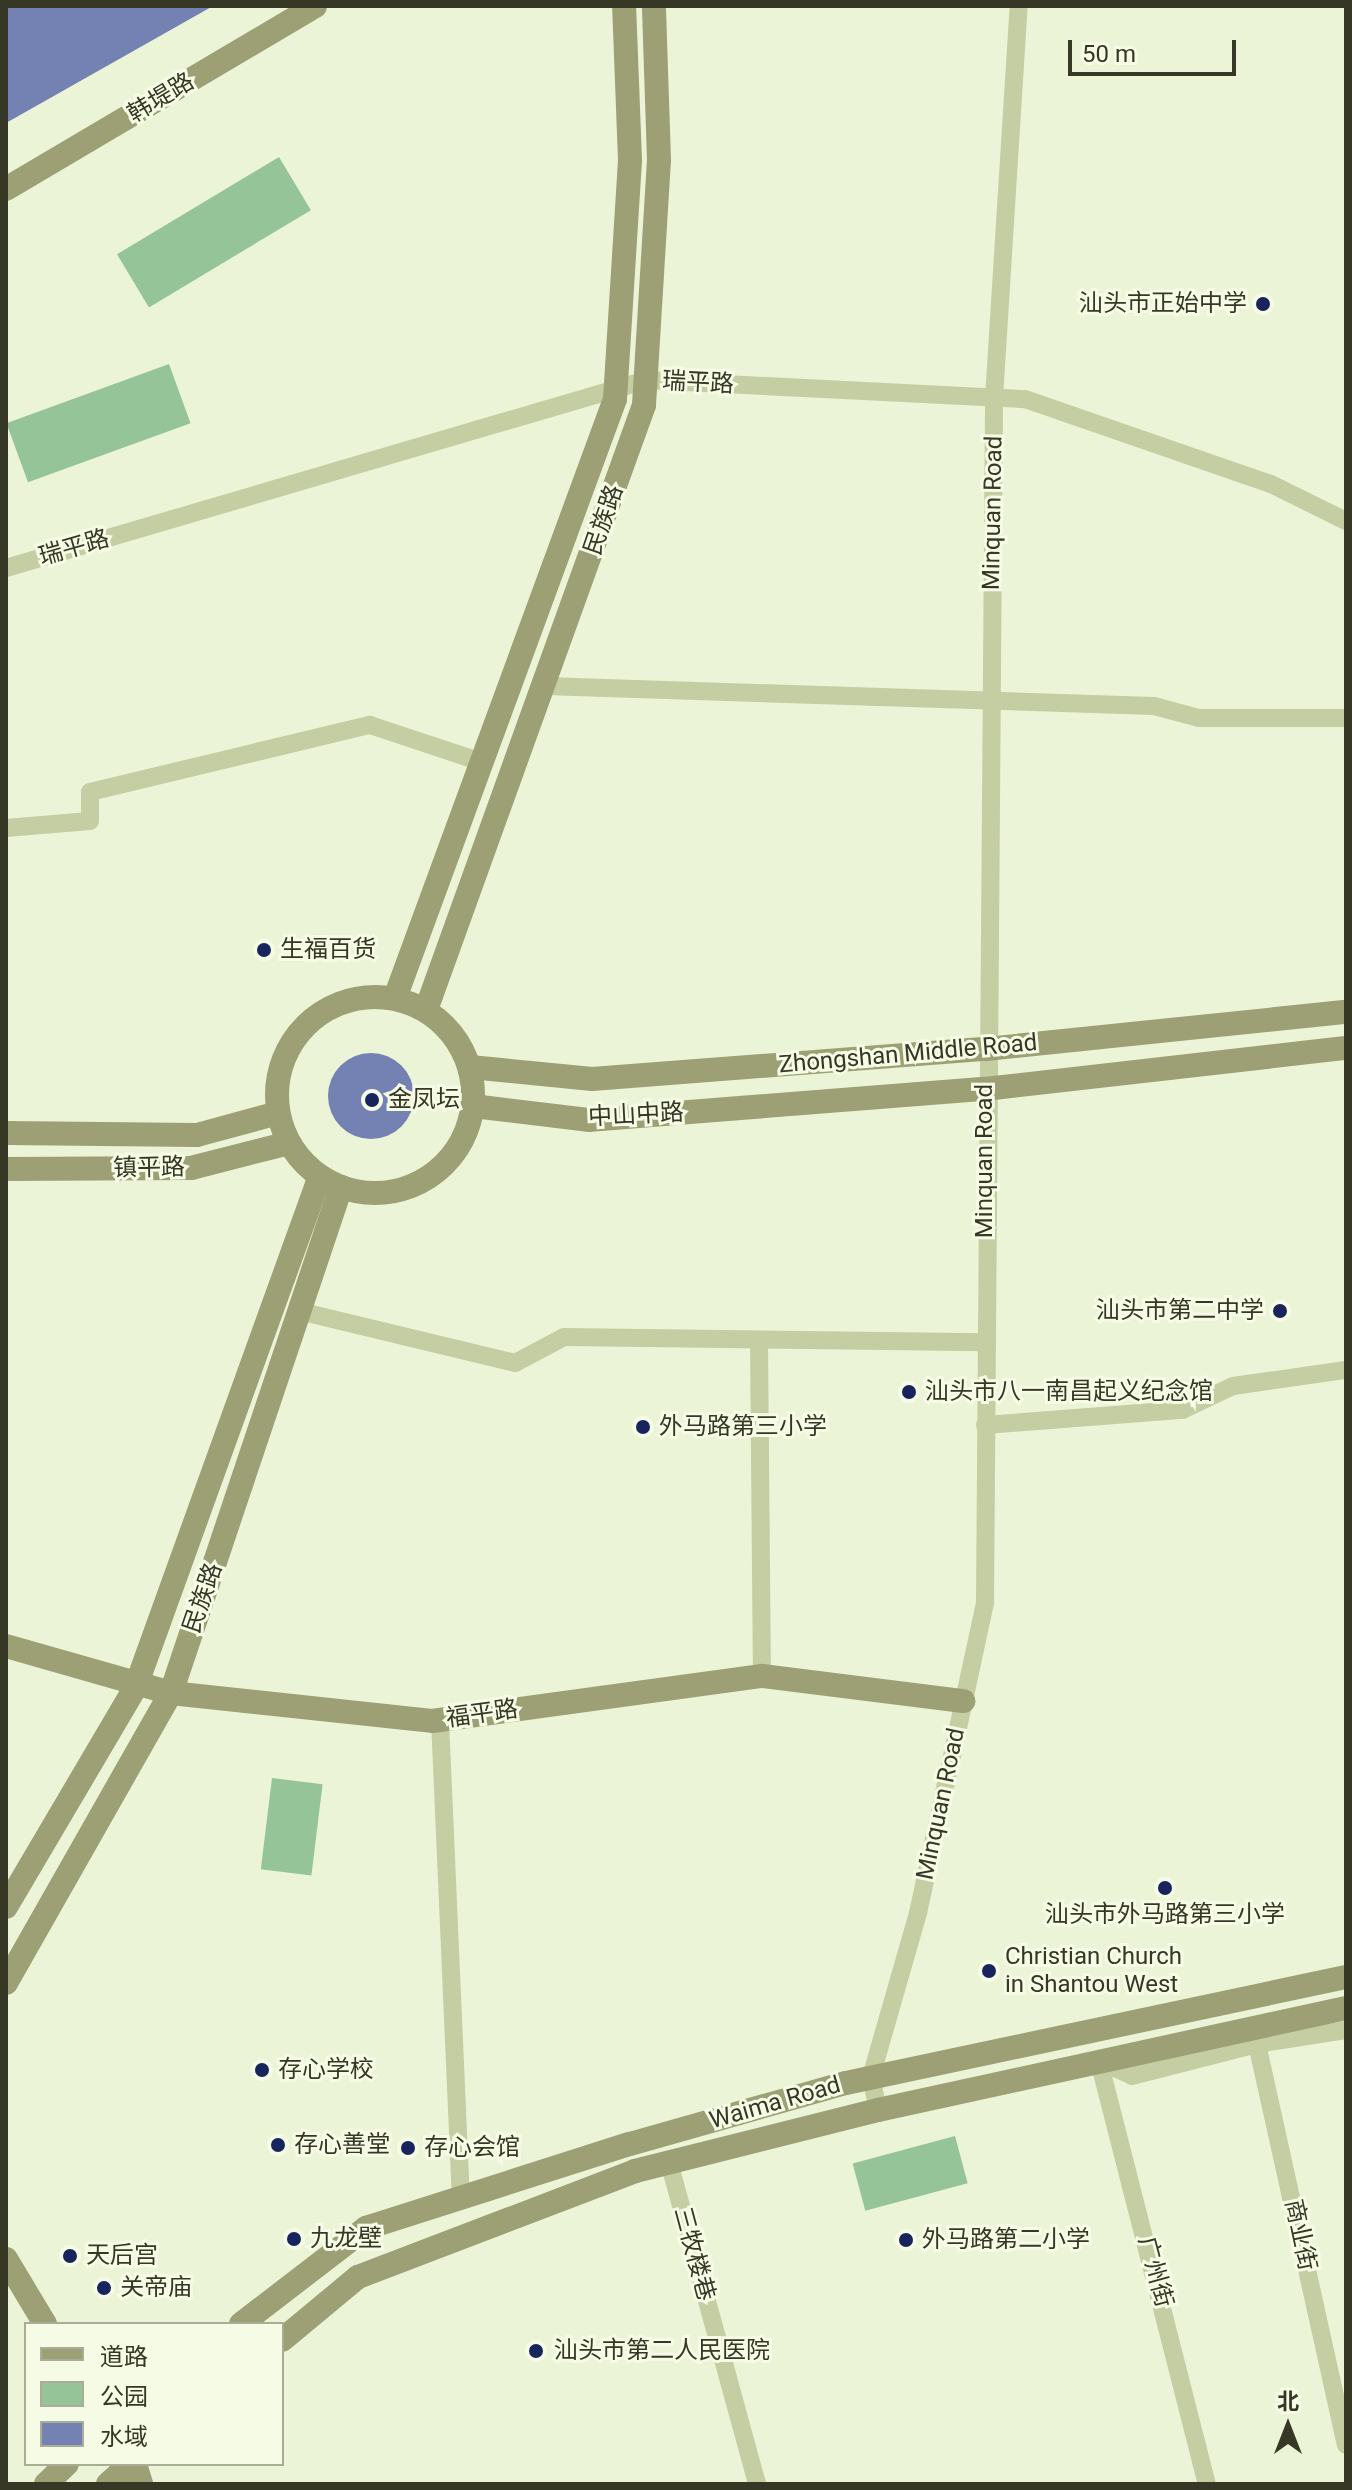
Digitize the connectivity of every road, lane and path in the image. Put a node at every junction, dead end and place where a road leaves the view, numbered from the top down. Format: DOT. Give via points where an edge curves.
graph roads {
  1 [pos="315,6"];
  2 [pos="624,6"];
  3 [pos="654,6"];
  4 [pos="1019,6"];
  5 [pos="6,189"];
  6 [pos="646,380"];
  7 [pos="616,391"];
  8 [pos="994,398"];
  9 [pos="1346,521"];
  10 [pos="6,568"];
  11 [pos="545,686"];
  12 [pos="990,703"];
  13 [pos="1346,718"];
  14 [pos="484,763"];
  15 [pos="6,828"];
  16 [pos="395,998"];
  17 [pos="426,1010"];
  18 [pos="1346,1012"];
  19 [pos="1346,1048"];
  20 [pos="986,1049"];
  21 [pos="470,1067"];
  22 [pos="985,1089"];
  23 [pos="473,1106"];
  24 [pos="278,1113"];
  25 [pos="6,1133"];
  26 [pos="289,1143"];
  27 [pos="6,1169"];
  28 [pos="330,1182"];
  29 [pos="299,1311"];
  30 [pos="759,1340"];
  31 [pos="985,1342"];
  32 [pos="1346,1370"];
  33 [pos="985,1425"];
  34 [pos="6,1646"];
  35 [pos="762,1676"];
  36 [pos="136,1686"];
  37 [pos="171,1693"];
  38 [pos="963,1701"];
  39 [pos="440,1720"];
  40 [pos="6,1907"];
  41 [pos="1346,1977"];
  42 [pos="6,1983"];
  43 [pos="1346,2008"];
  44 [pos="1346,2030"];
  45 [pos="1255,2035"];
  46 [pos="1099,2061"];
  47 [pos="871,2077"];
  48 [pos="878,2110"];
  49 [pos="669,2162"];
  50 [pos="461,2198"];
  51 [pos="6,2259"];
  52 [pos="44,2322"];
  53 [pos="244,2322"];
  54 [pos="284,2338"];
  55 [pos="1346,2445"];
  56 [pos="65,2466"];
  57 [pos="130,2466"];
  58 [pos="46,2484"];
  59 [pos="108,2484"];
  60 [pos="757,2484"];
  61 [pos="1207,2484"];
  1 -- 5 [label="street, 韩堤路"];
  2 -- 7 [label="street, 民族路" via="630,160"];
  3 -- 6 [label="street, 民族路" via="659,160"];
  4 -- 8 [label="street, Minquan Road"];
  6 -- 7 [label="street, 瑞平路"];
  6 -- 8 [label="street, 瑞平路"];
  6 -- 11 [label="street, 民族路" via="644,405"];
  7 -- 10 [label="street, 瑞平路"];
  7 -- 14 [label="street, 民族路"];
  8 -- 9 [label="street, 瑞平路" via="1025,399 1271,484"];
  8 -- 12 [label="street, Minquan Road"];
  11 -- 12 [label="street"];
  11 -- 17 [label="street, 民族路"];
  12 -- 13 [label="street" via="1154,706 1199,718"];
  12 -- 20 [label="street, Minquan Road"];
  14 -- 15 [label="street" via="370,725 90,792 90,821"];
  14 -- 16 [label="street, 民族路"];
  16 -- 17 [label="street"];
  16 -- 24 [label="street" via="352,1000 305,1025 286,1051 277,1081"];
  17 -- 21 [label="street" via="452,1035"];
  18 -- 20 [label="street, Zhongshan Middle Road"];
  19 -- 22 [label="street, Zhongshan Middle Road"];
  20 -- 21 [label="street, Zhongshan Middle Road" via="592,1079"];
  20 -- 22 [label="street, Minquan Road"];
  21 -- 23 [label="street"];
  22 -- 23 [label="street, 中山中路" via="588,1120"];
  22 -- 31 [label="street, Minquan Road"];
  23 -- 28 [label="street" via="457,1147 427,1178 399,1190 370,1193"];
  24 -- 25 [label="street, 镇平路" via="197,1135"];
  24 -- 26 [label="street"];
  26 -- 27 [label="street, 镇平路" via="191,1168"];
  26 -- 28 [label="street"];
  28 -- 29 [label="street, 民族路"];
  28 -- 36 [label="street, 民族路"];
  29 -- 30 [label="street" via="515,1363 564,1337"];
  29 -- 37 [label="street, 民族路"];
  30 -- 31 [label="street"];
  30 -- 35 [label="street"];
  31 -- 33 [label="street, Minquan Road"];
  32 -- 33 [label="street" via="1233,1386 1182,1410"];
  33 -- 38 [label="street, Minquan Road" via="985,1602"];
  34 -- 36 [label="street, 福平路"];
  35 -- 38 [label="street, 福平路"];
  35 -- 39 [label="street, 福平路"];
  36 -- 37 [label="street, 福平路"];
  36 -- 40 [label="street, 民族路"];
  37 -- 39 [label="street, 福平路"];
  37 -- 42 [label="street, 民族路"];
  38 -- 47 [label="street, Minquan Road" via="918,1913"];
  39 -- 50 [label="street"];
  41 -- 47 [label="street, Waima Road"];
  43 -- 45 [label="street, Waima Road"];
  44 -- 45 [label="street"];
  45 -- 46 [label="street, Waima Road"];
  45 -- 55 [label="street, 商业街"];
  46 -- 48 [label="street, Waima Road"];
  46 -- 61 [label="street, 广州街"];
  47 -- 48 [label="street, Minquan Road"];
  47 -- 50 [label="street, Waima Road"];
  48 -- 49 [label="street, Waima Road"];
  49 -- 54 [label="street, Waima Road" via="358,2277"];
  49 -- 60 [label="street, 三牧楼巷"];
  50 -- 53 [label="street, Waima Road" via="366,2228"];
  51 -- 52 [label="street"];
  56 -- 58 [label="street"];
  57 -- 59 [label="street"];
}
